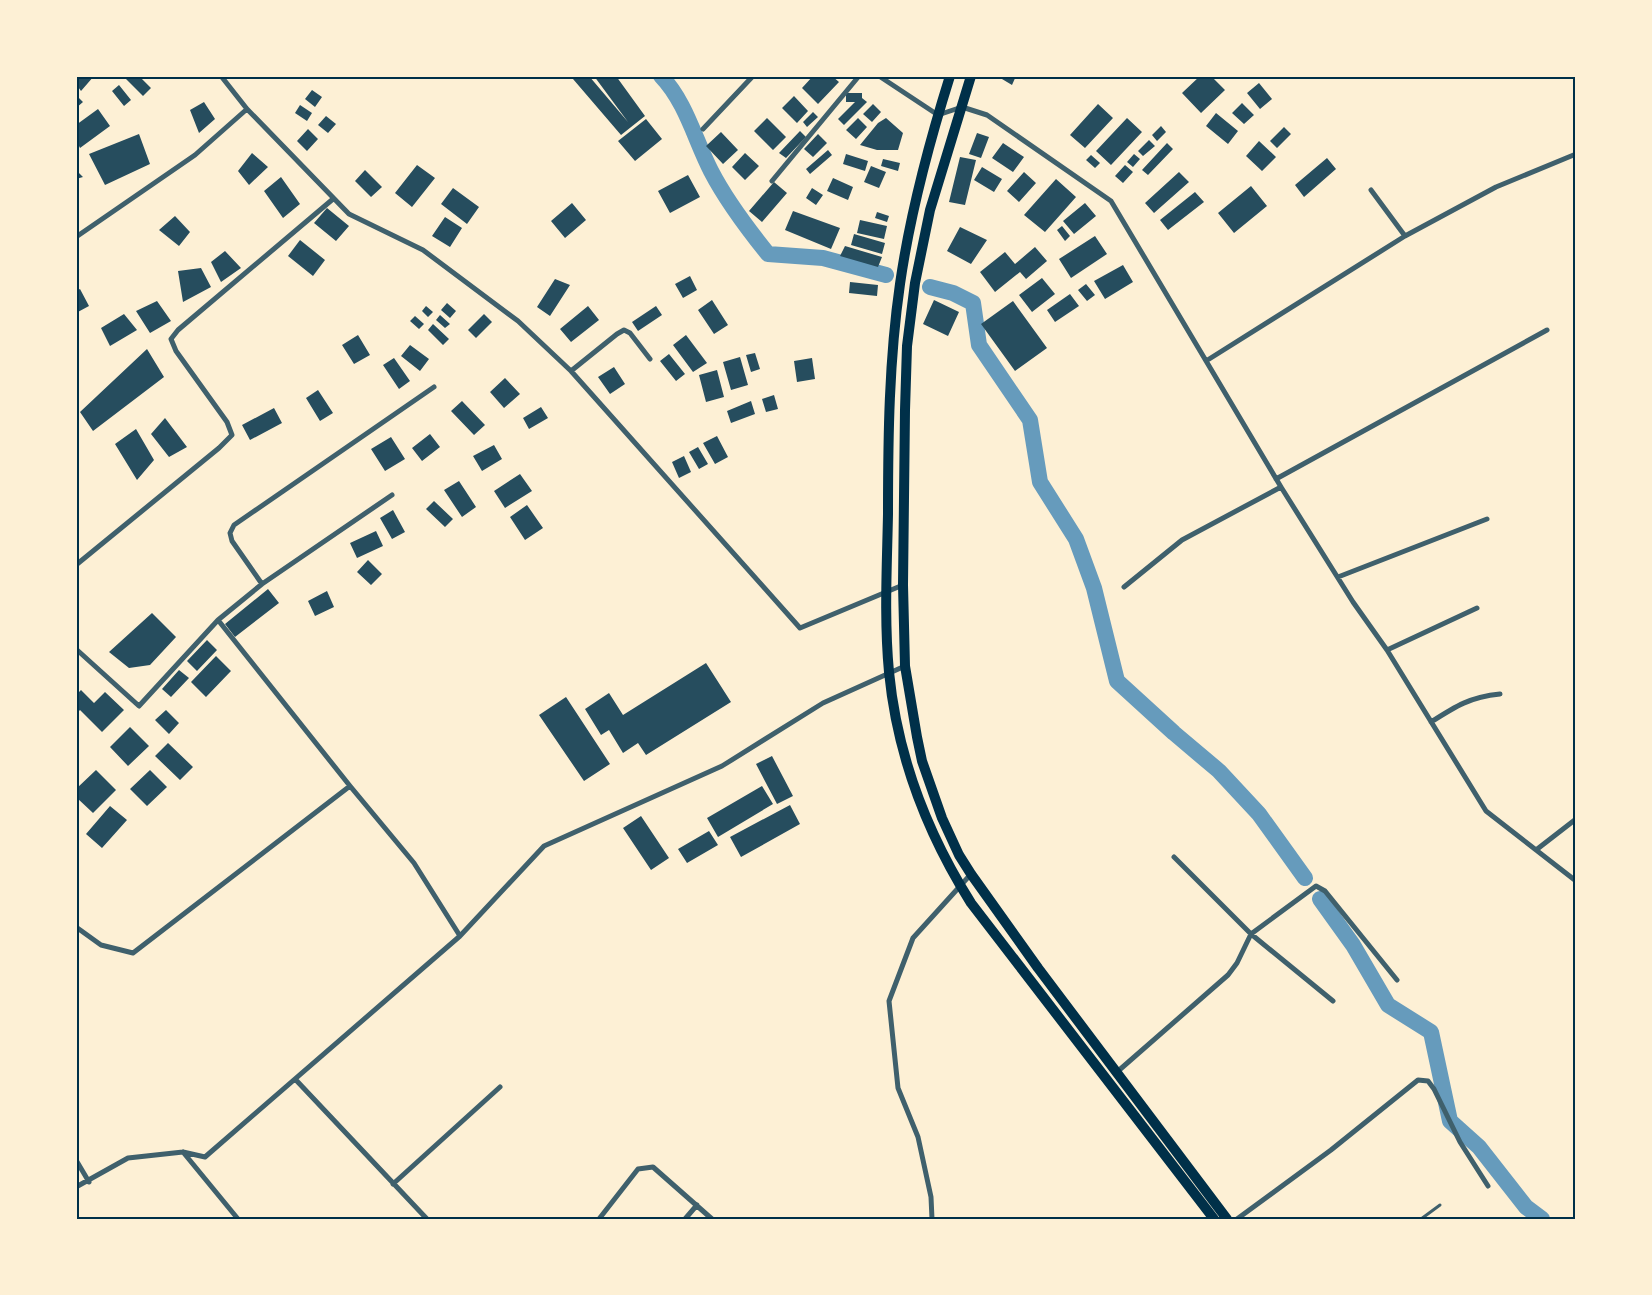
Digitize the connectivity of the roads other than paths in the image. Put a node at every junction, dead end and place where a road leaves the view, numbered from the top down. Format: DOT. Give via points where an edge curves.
graph roads {
  1 [pos="222,76"];
  2 [pos="752,76"];
  3 [pos="859,76"];
  4 [pos="878,76"];
  5 [pos="950,76"];
  6 [pos="971,76"];
  7 [pos="962,107"];
  8 [pos="247,109"];
  9 [pos="938,115"];
  10 [pos="703,129"];
  11 [pos="1576,154"];
  12 [pos="772,180"];
  13 [pos="1371,190"];
  14 [pos="333,199"];
  15 [pos="1405,236"];
  16 [pos="76,237"];
  17 [pos="1547,330"];
  18 [pos="650,359"];
  19 [pos="1206,360"];
  20 [pos="571,371"];
  21 [pos="434,387"];
  22 [pos="1276,478"];
  23 [pos="1281,487"];
  24 [pos="392,494"];
  25 [pos="1487,518"];
  26 [pos="76,565"];
  27 [pos="1338,577"];
  28 [pos="262,584"];
  29 [pos="903,585"];
  30 [pos="1124,587"];
  31 [pos="887,591"];
  32 [pos="1477,608"];
  33 [pos="218,620"];
  34 [pos="76,649"];
  35 [pos="1387,650"];
  36 [pos="905,666"];
  37 [pos="889,673"];
  38 [pos="1500,694"];
  39 [pos="1431,722"];
  40 [pos="350,786"];
  41 [pos="1576,818"];
  42 [pos="1536,850"];
  43 [pos="1174,856"];
  44 [pos="970,874"];
  45 [pos="1576,881"];
  46 [pos="960,885"];
  47 [pos="76,927"];
  48 [pos="1251,934"];
  49 [pos="460,936"];
  50 [pos="1397,980"];
  51 [pos="1333,1001"];
  52 [pos="1117,1072"];
  53 [pos="295,1079"];
  54 [pos="500,1087"];
  55 [pos="183,1152"];
  56 [pos="76,1160"];
  57 [pos="88,1182"];
  58 [pos="393,1184"];
  59 [pos="1488,1186"];
  60 [pos="76,1187"];
  61 [pos="697,1205"];
  62 [pos="1440,1205"];
  63 [pos="238,1219"];
  64 [pos="427,1219"];
  65 [pos="599,1219"];
  66 [pos="685,1219"];
  67 [pos="712,1219"];
  68 [pos="932,1219"];
  69 [pos="1214,1219"];
  70 [pos="1227,1219"];
  71 [pos="1237,1219"];
  72 [pos="1421,1219"];
  1 -- 8 [label="street"];
  2 -- 10 [label="street"];
  3 -- 12 [label="street"];
  4 -- 9 [label="street"];
  5 -- 9 [label="highway"];
  6 -- 7 [label="highway"];
  7 -- 9 [label="street"];
  7 -- 19 [label="street" via="987,115 1111,201"];
  7 -- 29 [label="highway" via="930,210 911,312 905,410"];
  8 -- 14 [label="street"];
  8 -- 16 [label="street" via="195,155"];
  9 -- 31 [label="highway" via="905,255 892,345"];
  11 -- 15 [label="street" via="1496,186"];
  13 -- 15 [label="street"];
  14 -- 20 [label="street" via="349,214 423,250 518,321"];
  14 -- 26 [label="street" via="171,339 176,351 227,422 232,435"];
  15 -- 19 [label="street"];
  17 -- 22 [label="street"];
  18 -- 20 [label="street" via="624,330"];
  19 -- 22 [label="street"];
  20 -- 31 [label="street" via="800,628"];
  21 -- 28 [label="street" via="234,526 230,533 232,541"];
  22 -- 23 [label="street"];
  23 -- 27 [label="street"];
  23 -- 30 [label="street" via="1182,540"];
  24 -- 28 [label="street"];
  25 -- 27 [label="street"];
  27 -- 35 [label="street"];
  28 -- 33 [label="street"];
  29 -- 31 [label="street"];
  29 -- 36 [label="highway"];
  31 -- 37 [label="highway"];
  32 -- 35 [label="street"];
  33 -- 34 [label="street" via="139,706"];
  33 -- 40 [label="street"];
  35 -- 39 [label="street"];
  36 -- 37 [label="street"];
  36 -- 44 [label="highway" via="922,761 942,818"];
  37 -- 46 [label="highway" via="902,743 918,799"];
  37 -- 49 [label="street" via="823,703 722,766 544,846"];
  38 -- 39 [label="street" via="1468,700"];
  39 -- 42 [label="street" via="1486,811"];
  40 -- 47 [label="street" via="133,953 101,945"];
  40 -- 49 [label="street" via="414,863"];
  41 -- 42 [label="street"];
  42 -- 45 [label="street"];
  43 -- 48 [label="street"];
  44 -- 46 [label="street"];
  44 -- 52 [label="highway"];
  46 -- 68 [label="street" via="913,938 889,1001 898,1088 918,1137 931,1197"];
  46 -- 69 [label="highway" via="984,921"];
  48 -- 50 [label="street" via="1320,886"];
  48 -- 51 [label="street"];
  48 -- 52 [label="street" via="1228,975"];
  49 -- 53 [label="street"];
  52 -- 70 [label="highway"];
  53 -- 55 [label="street" via="205,1157"];
  53 -- 58 [label="street"];
  54 -- 58 [label="street"];
  55 -- 57 [label="street" via="128,1158"];
  55 -- 63 [label="street"];
  56 -- 57 [label="street"];
  57 -- 60 [label="street"];
  58 -- 64 [label="street"];
  59 -- 71 [label="street" via="1460,1142 1434,1089 1428,1081 1418,1080 1331,1150"];
  61 -- 65 [label="street" via="653,1167 638,1169"];
  61 -- 66 [label="street"];
  61 -- 67 [label="street"];
  62 -- 72 [label="lane"];
}
